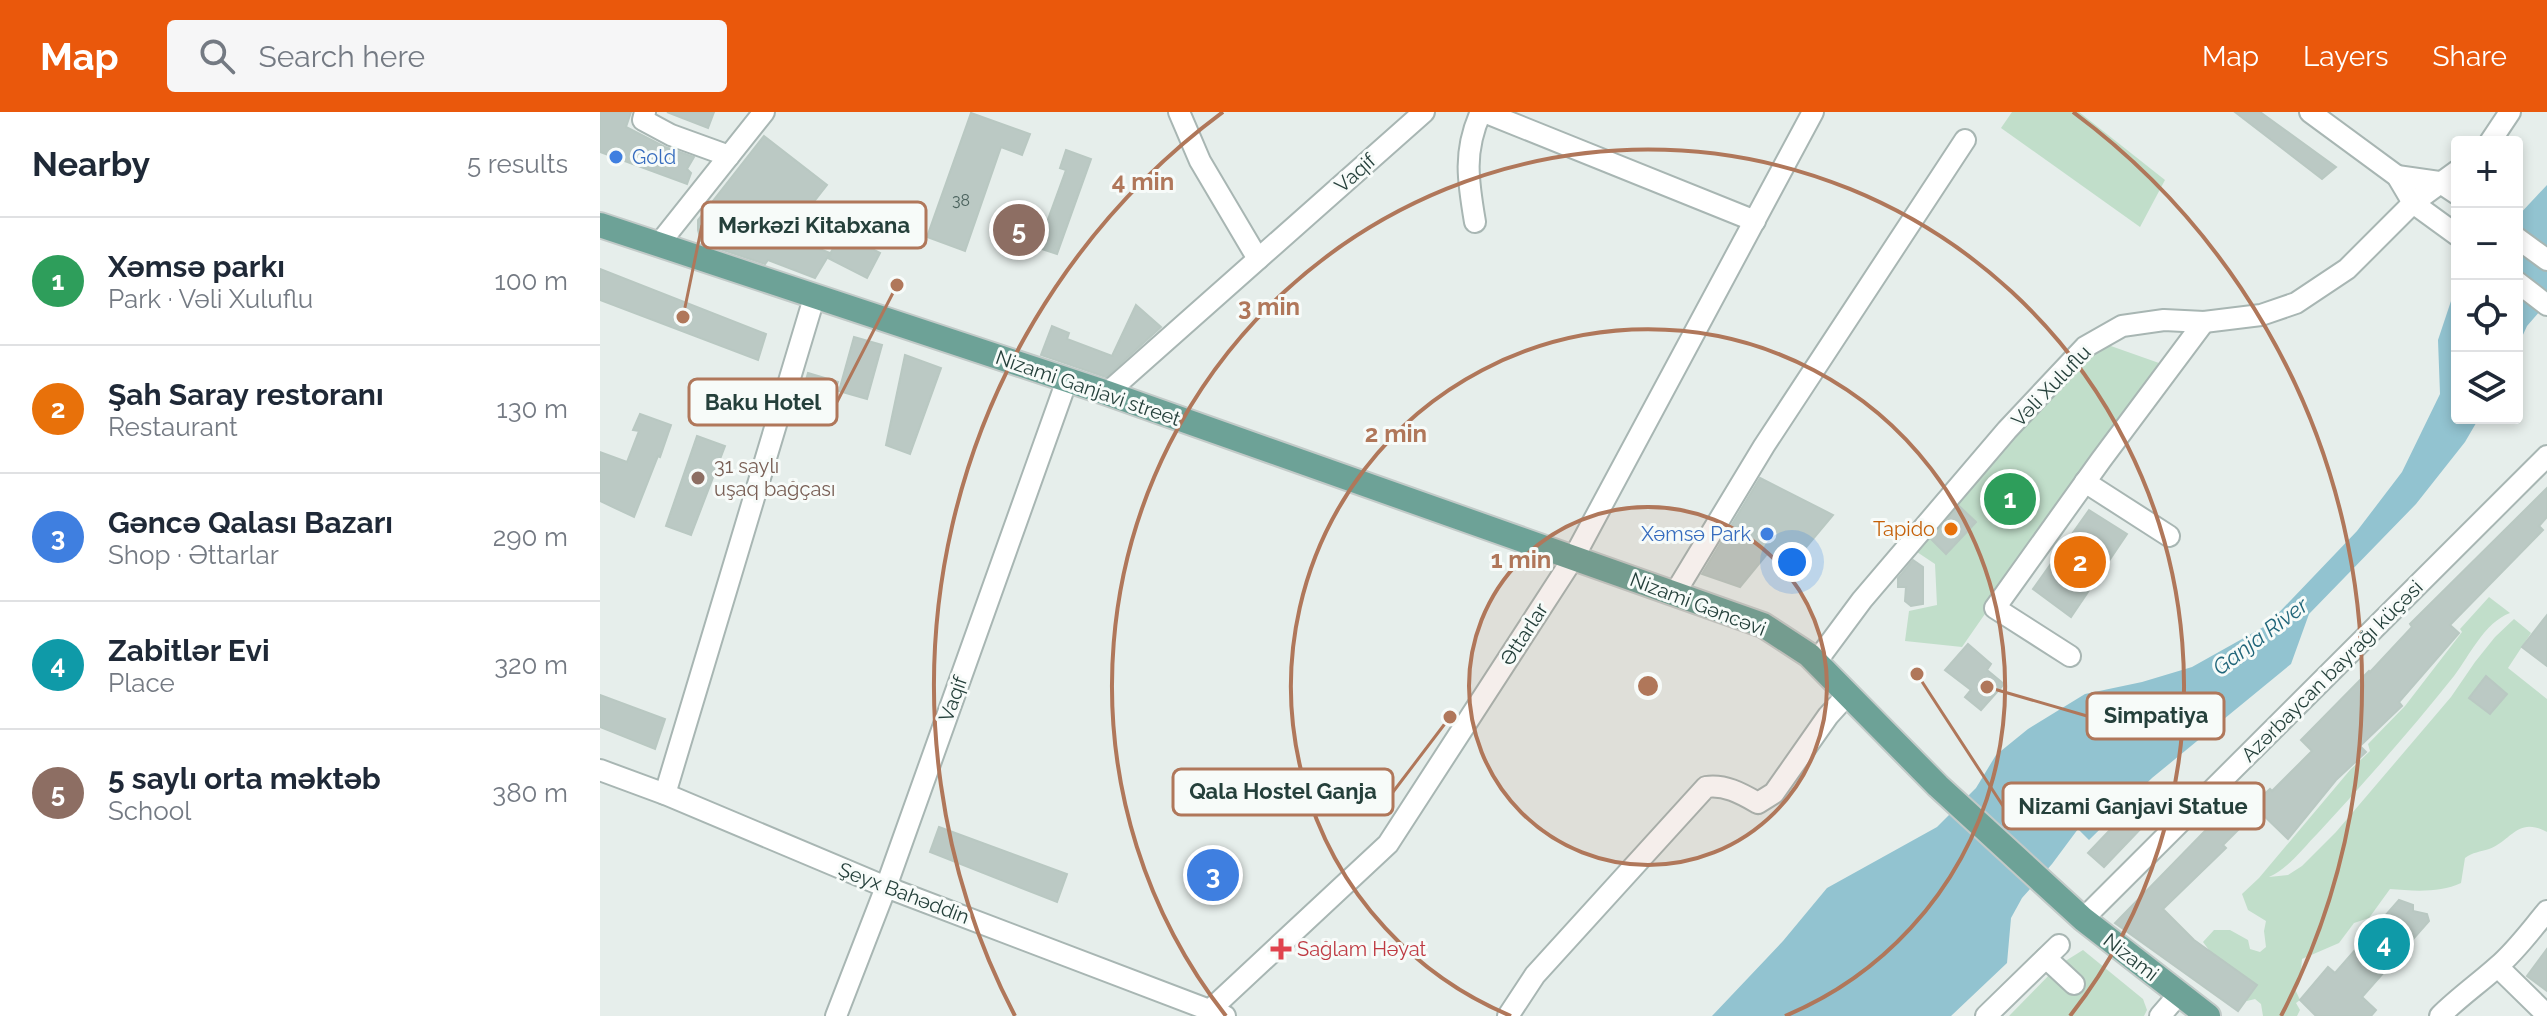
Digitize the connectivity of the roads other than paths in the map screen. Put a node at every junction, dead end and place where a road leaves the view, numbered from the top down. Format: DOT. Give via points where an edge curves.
graph roads {
  1 [pos="645,112"];
  2 [pos="764,112"];
  3 [pos="1179,112"];
  4 [pos="1424,112"];
  5 [pos="1483,112"];
  6 [pos="1813,112"];
  7 [pos="2310,112"];
  8 [pos="2510,112"];
  9 [pos="2494,136"];
  10 [pos="1965,140"];
  11 [pos="729,156"];
  12 [pos="2397,176"];
  13 [pos="2448,176"];
  14 [pos="2413,203"];
  15 [pos="1755,221"];
  16 [pos="1475,222"];
  17 [pos="600,225"];
  18 [pos="2451,230"];
  19 [pos="2523,242"];
  20 [pos="659,244"];
  21 [pos="1258,259"];
  22 [pos="2547,260"];
  23 [pos="2523,287"];
  24 [pos="814,298"];
  25 [pos="2547,305"];
  26 [pos="2204,322"];
  27 [pos="1067,380"];
  28 [pos="1107,393"];
  29 [pos="2547,456"];
  30 [pos="2085,482"];
  31 [pos="2169,536"];
  32 [pos="1574,557"];
  33 [pos="1675,593"];
  34 [pos="2070,656"];
  35 [pos="1816,662"];
  36 [pos="1851,700"];
  37 [pos="600,770"];
  38 [pos="665,794"];
  39 [pos="886,887"];
  40 [pos="2547,911"];
  41 [pos="2083,919"];
  42 [pos="2498,967"];
  43 [pos="2074,984"];
  44 [pos="2179,994"];
  45 [pos="2463,994"];
  46 [pos="1214,1014"];
  47 [pos="2547,1015"];
  48 [pos="836,1016"];
  49 [pos="1508,1016"];
  50 [pos="1986,1016"];
  51 [pos="2160,1016"];
  52 [pos="2208,1016"];
  53 [pos="2440,1016"];
  54 [pos="2466,1016"];
  1 -- 11 [label="street" via="643,120 671,135"];
  2 -- 11 [label="street"];
  3 -- 21 [label="street" via="1200,161"];
  4 -- 21 [label="street, Vaqif"];
  5 -- 15 [label="street"];
  5 -- 16 [label="street" via="1467,162"];
  6 -- 15 [label="street, Əttarlar"];
  7 -- 12 [label="street"];
  8 -- 9 [label="street"];
  10 -- 33 [label="street" via="1764,446"];
  11 -- 20 [label="street"];
  12 -- 13 [label="street"];
  12 -- 14 [label="street"];
  13 -- 14 [label="street, Vəli Xuluflu"];
  14 -- 18 [label="street"];
  14 -- 26 [label="street, Vəli Xuluflu" via="2347,269 2296,303 2261,315"];
  15 -- 32 [label="street, Əttarlar"];
  17 -- 20 [label="main road, Nizami Ganjavi street"];
  19 -- 22 [label="street"];
  20 -- 24 [label="main road, Nizami Ganjavi street"];
  21 -- 28 [label="street, Vaqif"];
  23 -- 25 [label="street"];
  24 -- 27 [label="main road, Nizami Ganjavi street"];
  24 -- 38 [label="street"];
  26 -- 30 [label="street"];
  26 -- 35 [label="street, Vəli Xuluflu" via="2122,326 2085,347 2007,430"];
  27 -- 28 [label="main road, Nizami Ganjavi street"];
  27 -- 39 [label="street, Vaqif"];
  28 -- 32 [label="main road, Nizami Ganjavi street"];
  29 -- 41 [label="street, Azərbaycan bayrağı küçəsi"];
  30 -- 31 [label="street"];
  30 -- 34 [label="street" via="1995,608"];
  32 -- 33 [label="main road, Nizami Gəncəvi"];
  32 -- 46 [label="street, Əttarlar" via="1388,844"];
  33 -- 35 [label="main road, Nizami Gəncəvi" via="1763,625"];
  35 -- 36 [label="main road, Nizami Gəncəvi"];
  36 -- 41 [label="main road, Nizami"];
  36 -- 49 [label="street" via="1828,716 1774,793 1758,803 1738,792 1706,787 1535,975"];
  37 -- 38 [label="street, Şeyx Bahəddin"];
  38 -- 39 [label="street, Şeyx Bahəddin"];
  39 -- 46 [label="street, Şeyx Bahəddin"];
  39 -- 48 [label="street, Vaqif"];
  40 -- 42 [label="street"];
  41 -- 44 [label="main road, Nizami"];
  42 -- 45 [label="street"];
  42 -- 47 [label="street"];
  43 -- 50 [label="street" via="2052,952"];
  44 -- 51 [label="street"];
  44 -- 52 [label="main road"];
  45 -- 53 [label="street"];
  45 -- 54 [label="street"];
}
